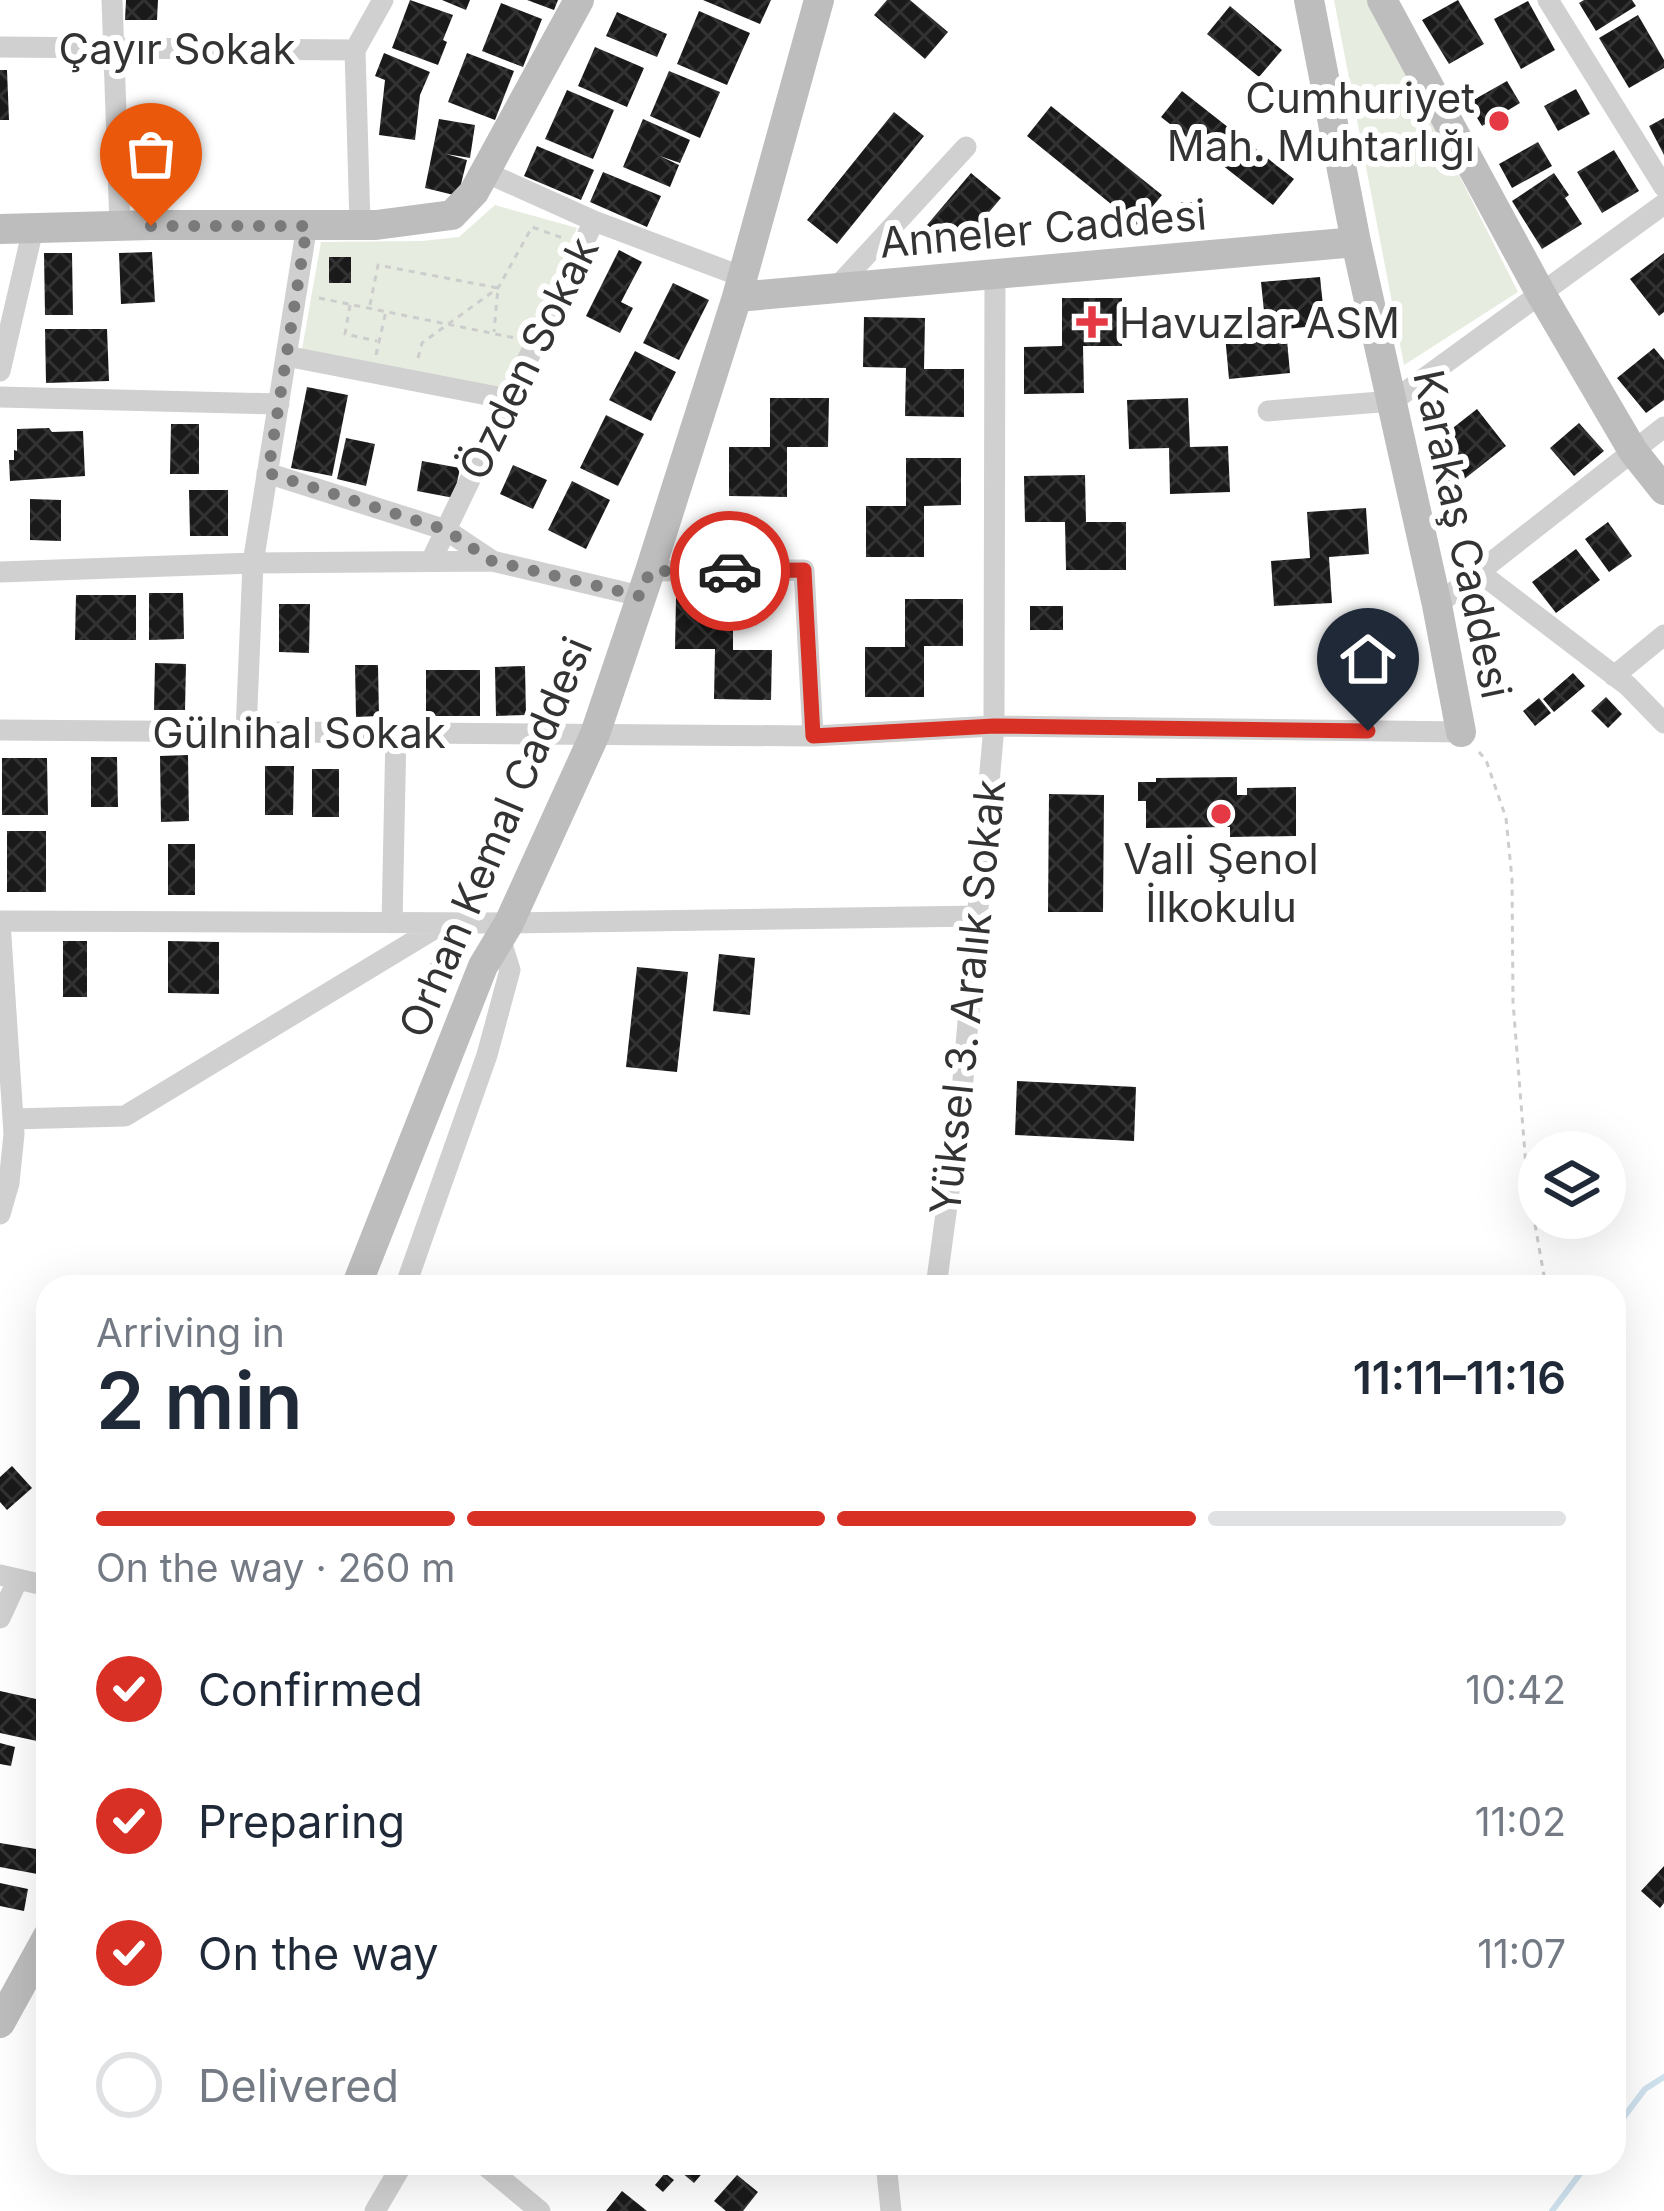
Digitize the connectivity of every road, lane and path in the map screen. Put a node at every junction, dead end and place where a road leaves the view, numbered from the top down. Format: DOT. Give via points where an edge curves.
graph roads {
  1 [pos="112,0"];
  2 [pos="383,0"];
  3 [pos="579,0"];
  4 [pos="818,0"];
  5 [pos="1309,0"];
  6 [pos="1382,0"];
  7 [pos="1548,0"];
  8 [pos="114,46"];
  9 [pos="0,47"];
  10 [pos="355,50"];
  11 [pos="966,147"];
  12 [pos="485,172"];
  13 [pos="1664,187"];
  14 [pos="1664,204"];
  15 [pos="586,217"];
  16 [pos="120,226"];
  17 [pos="307,226"];
  18 [pos="361,226"];
  19 [pos="33,229"];
  20 [pos="0,230"];
  21 [pos="1356,242"];
  22 [pos="995,274"];
  23 [pos="740,287"];
  24 [pos="498,288"];
  25 [pos="836,288"];
  26 [pos="296,293"];
  27 [pos="1541,294"];
  28 [pos="351,304"];
  29 [pos="369,308"];
  30 [pos="386,311"];
  31 [pos="448,324"];
  32 [pos="494,334"];
  33 [pos="379,342"];
  34 [pos="535,342"];
  35 [pos="286,356"];
  36 [pos="375,356"];
  37 [pos="416,366"];
  38 [pos="0,371"];
  39 [pos="0,397"];
  40 [pos="508,399"];
  41 [pos="1393,401"];
  42 [pos="279,404"];
  43 [pos="1268,411"];
  44 [pos="1664,427"];
  45 [pos="1633,451"];
  46 [pos="268,473"];
  47 [pos="1664,490"];
  48 [pos="446,530"];
  49 [pos="431,561"];
  50 [pos="492,561"];
  51 [pos="253,563"];
  52 [pos="0,572"];
  53 [pos="1479,572"];
  54 [pos="645,584"];
  55 [pos="1437,605"];
  56 [pos="1664,635"];
  57 [pos="1614,676"];
  58 [pos="1664,723"];
  59 [pos="994,726"];
  60 [pos="0,730"];
  61 [pos="246,732"];
  62 [pos="1461,732"];
  63 [pos="396,733"];
  64 [pos="595,734"];
  65 [pos="813,736"];
  66 [pos="979,916"];
  67 [pos="0,922"];
  68 [pos="392,923"];
  69 [pos="444,923"];
  70 [pos="505,930"];
  71 [pos="13,1119"];
  72 [pos="6,1155"];
  73 [pos="0,1214"];
  74 [pos="361,1275"];
  75 [pos="409,1275"];
  76 [pos="938,1275"];
  77 [pos="1544,1275"];
  78 [pos="9,1577"];
  79 [pos="0,1618"];
  80 [pos="36,1957"];
  81 [pos="2,2017"];
  82 [pos="396,2175"];
  83 [pos="497,2175"];
  84 [pos="887,2175"];
  85 [pos="375,2211"];
  86 [pos="541,2211"];
  87 [pos="891,2211"];
  1 -- 8 [label="street"];
  2 -- 10 [label="street"];
  3 -- 12 [label="street"];
  4 -- 23 [label="street, Orhan Kemal Caddesi"];
  5 -- 21 [label="street, Karakaş Caddesi"];
  6 -- 27 [label="street"];
  7 -- 13 [label="street"];
  8 -- 9 [label="street, Çayır Sokak"];
  8 -- 10 [label="street, Çayır Sokak"];
  8 -- 16 [label="street"];
  10 -- 18 [label="street"];
  11 -- 25 [label="street"];
  12 -- 15 [label="street"];
  12 -- 18 [label="street" via="452,215"];
  14 -- 27 [label="street"];
  15 -- 23 [label="street"];
  15 -- 24 [label="path" via="567,239 532,227"];
  15 -- 34 [label="street, Özden Sokak"];
  16 -- 17 [label="street"];
  16 -- 19 [label="street"];
  17 -- 18 [label="street"];
  17 -- 26 [label="street"];
  19 -- 20 [label="street"];
  19 -- 38 [label="street"];
  21 -- 22 [label="street, Anneler Caddesi"];
  21 -- 41 [label="street, Karakaş Caddesi"];
  22 -- 25 [label="street, Anneler Caddesi"];
  22 -- 59 [label="street, Yüksel 3. Aralık Sokak"];
  23 -- 25 [label="street, Anneler Caddesi"];
  23 -- 54 [label="street, Orhan Kemal Caddesi"];
  24 -- 29 [label="path" via="379,265"];
  24 -- 31 [label="path"];
  24 -- 32 [label="path"];
  26 -- 28 [label="path"];
  26 -- 35 [label="street"];
  27 -- 41 [label="street"];
  27 -- 45 [label="street"];
  28 -- 29 [label="path"];
  28 -- 33 [label="path" via="345,334"];
  29 -- 30 [label="path"];
  30 -- 31 [label="path"];
  30 -- 33 [label="path"];
  31 -- 32 [label="path"];
  31 -- 37 [label="path" via="422,343"];
  32 -- 34 [label="path"];
  33 -- 36 [label="path"];
  34 -- 40 [label="street, Özden Sokak"];
  35 -- 40 [label="street"];
  35 -- 42 [label="street"];
  39 -- 42 [label="street"];
  40 -- 48 [label="street, Özden Sokak"];
  41 -- 43 [label="street"];
  41 -- 55 [label="street, Karakaş Caddesi"];
  42 -- 46 [label="street"];
  44 -- 45 [label="street"];
  45 -- 47 [label="street"];
  45 -- 53 [label="street"];
  46 -- 48 [label="street"];
  46 -- 51 [label="street"];
  48 -- 49 [label="street, Özden Sokak"];
  48 -- 50 [label="street"];
  49 -- 50 [label="street"];
  49 -- 51 [label="street"];
  50 -- 54 [label="street"];
  51 -- 52 [label="street"];
  51 -- 61 [label="street"];
  53 -- 55 [label="street"];
  53 -- 57 [label="street"];
  54 -- 64 [label="street, Orhan Kemal Caddesi"];
  54 -- 65 [label="street" via="804,570"];
  55 -- 62 [label="street, Karakaş Caddesi"];
  56 -- 57 [label="street"];
  57 -- 58 [label="street"];
  59 -- 62 [label="street, Gülnihal Sokak"];
  59 -- 65 [label="street, Gülnihal Sokak"];
  59 -- 66 [label="street, Yüksel 3. Aralık Sokak"];
  60 -- 61 [label="street, Gülnihal Sokak"];
  61 -- 63 [label="street, Gülnihal Sokak"];
  62 -- 77 [label="path" via="1486,760 1506,818 1527,1179"];
  63 -- 64 [label="street, Gülnihal Sokak"];
  63 -- 68 [label="street"];
  64 -- 65 [label="street, Gülnihal Sokak"];
  64 -- 70 [label="street, Orhan Kemal Caddesi"];
  66 -- 70 [label="street"];
  66 -- 76 [label="street, Yüksel 3. Aralık Sokak"];
  67 -- 68 [label="street"];
  67 -- 71 [label="street"];
  68 -- 69 [label="street"];
  69 -- 70 [label="street"];
  69 -- 71 [label="street" via="124,1117"];
  70 -- 74 [label="street, Orhan Kemal Caddesi" via="483,966"];
  70 -- 75 [label="street" via="510,970 488,1055"];
  71 -- 72 [label="street"];
  72 -- 73 [label="street"];
  78 -- 79 [label="street"];
  80 -- 81 [label="street"];
  82 -- 85 [label="street"];
  83 -- 86 [label="street"];
  84 -- 87 [label="street"];
}
